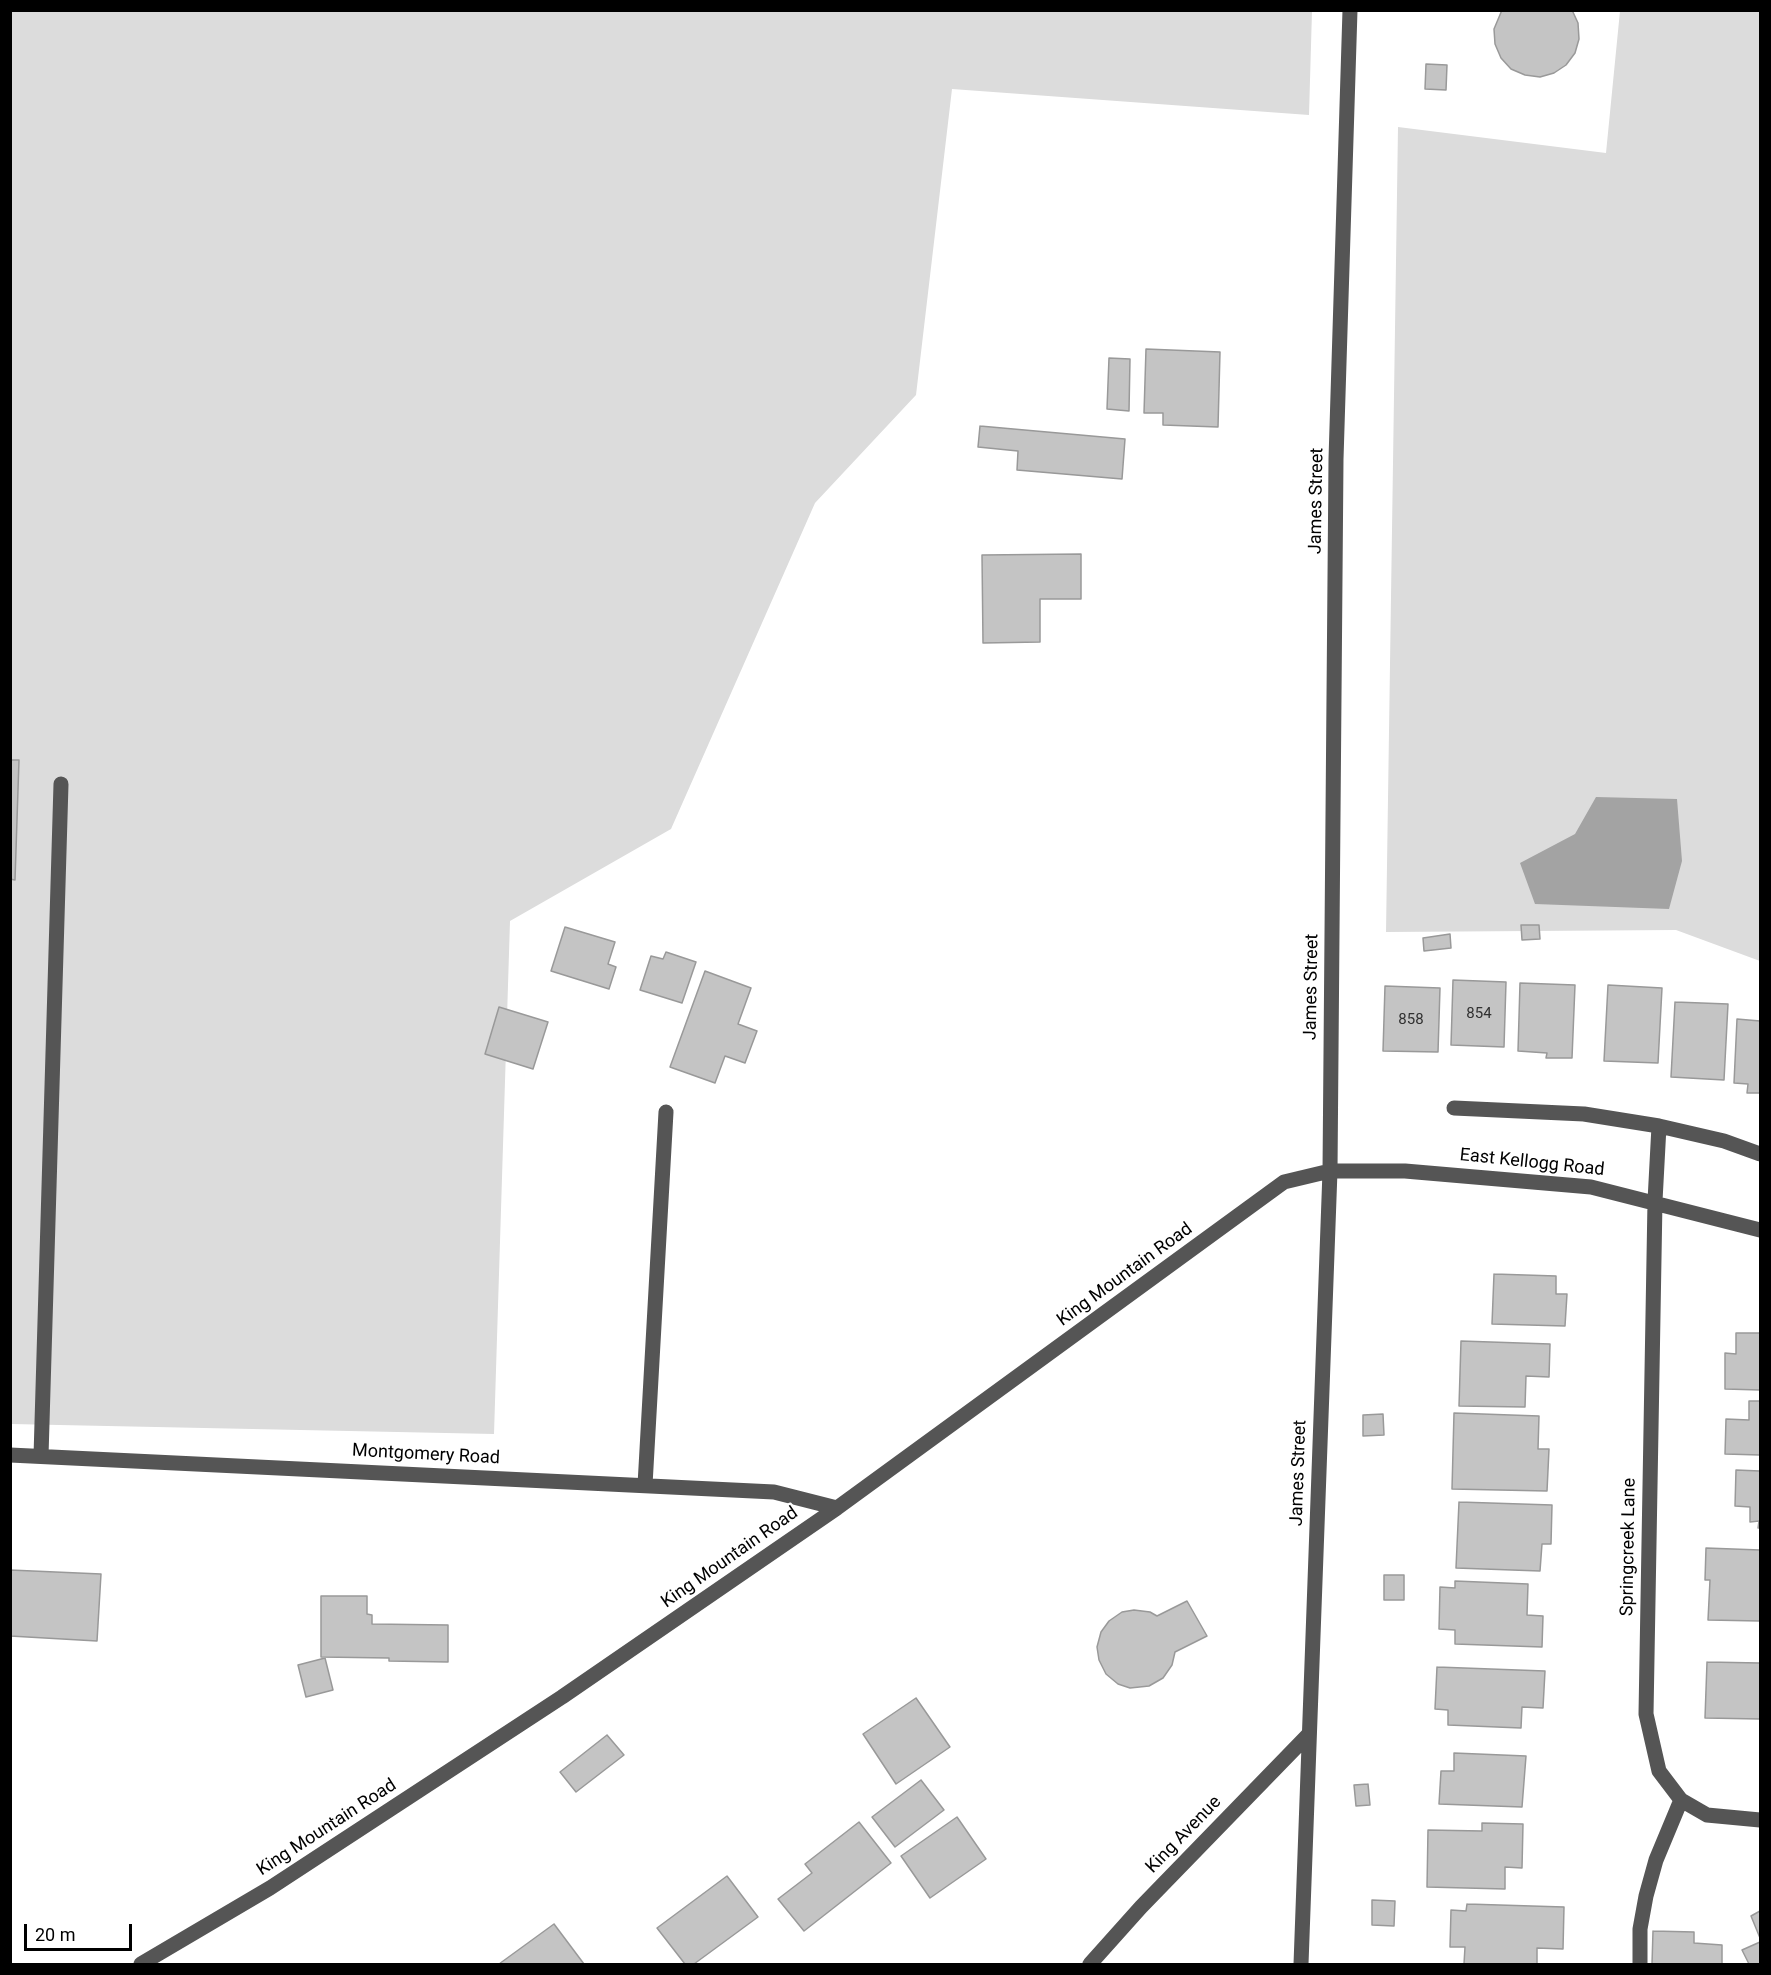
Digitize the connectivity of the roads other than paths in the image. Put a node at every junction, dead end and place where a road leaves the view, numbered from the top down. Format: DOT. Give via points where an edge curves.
graph roads {
  1 [pos="1350,10"];
  2 [pos="61,784"];
  3 [pos="1454,1108"];
  4 [pos="666,1112"];
  5 [pos="1659,1126"];
  6 [pos="1761,1154"];
  7 [pos="1330,1171"];
  8 [pos="1655,1201"];
  9 [pos="1761,1230"];
  10 [pos="10,1455"];
  11 [pos="40,1456"];
  12 [pos="645,1485"];
  13 [pos="837,1508"];
  14 [pos="1309,1734"];
  15 [pos="1682,1800"];
  16 [pos="1761,1820"];
  17 [pos="141,1965"];
  18 [pos="1090,1965"];
  19 [pos="1301,1965"];
  20 [pos="1640,1965"];
  1 -- 7 [label="street, James Street" via="1336,459"];
  2 -- 11 [label="street"];
  3 -- 5 [label="street" via="1584,1114"];
  4 -- 12 [label="street"];
  5 -- 6 [label="street"];
  5 -- 8 [label="street, Springcreek Lane"];
  7 -- 8 [label="street, East Kellogg Road" via="1405,1171 1591,1186"];
  7 -- 13 [label="street, King Mountain Road" via="1284,1182"];
  7 -- 14 [label="street, James Street"];
  8 -- 9 [label="street, East Kellogg Road"];
  8 -- 15 [label="street, Springcreek Lane" via="1646,1714 1659,1771"];
  10 -- 11 [label="street, Montgomery Road"];
  11 -- 12 [label="street, Montgomery Road"];
  12 -- 13 [label="street, Montgomery Road" via="774,1492"];
  13 -- 17 [label="street, King Mountain Road" via="484,1749 270,1888"];
  14 -- 18 [label="street, King Avenue"];
  14 -- 19 [label="street, James Street"];
  15 -- 16 [label="street, Springcreek Lane" via="1707,1815"];
  15 -- 20 [label="street" via="1656,1860 1646,1896 1640,1929"];
}
